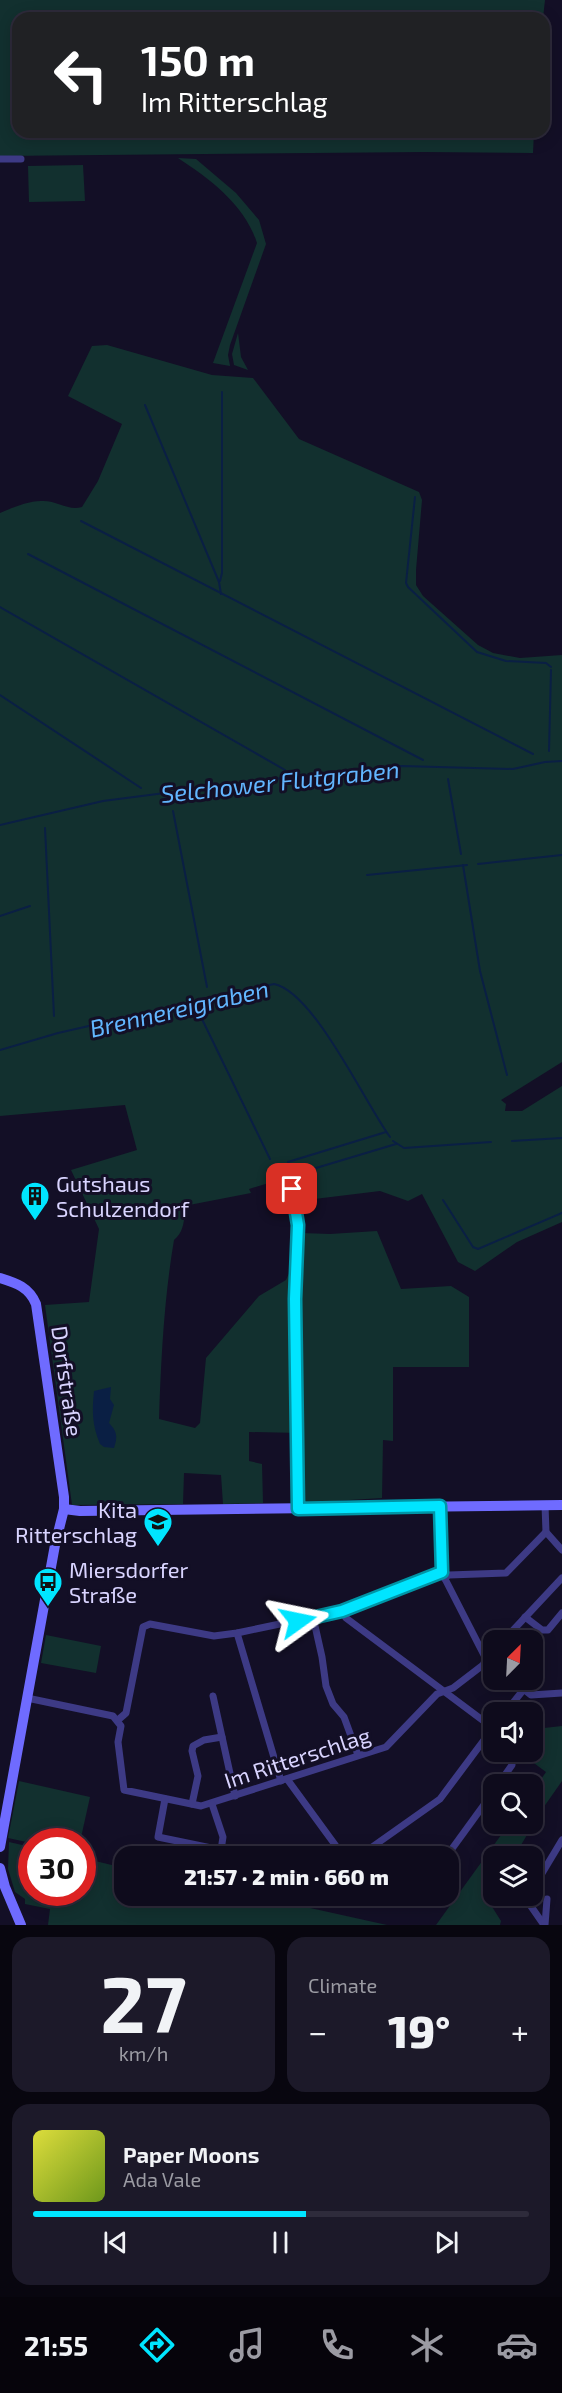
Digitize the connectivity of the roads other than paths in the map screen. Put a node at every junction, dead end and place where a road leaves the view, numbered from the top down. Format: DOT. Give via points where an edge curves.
graph roads {
  1 [pos="0,159"];
  2 [pos="21,159"];
  3 [pos="285,1171"];
  4 [pos="0,1278"];
  5 [pos="545,1505"];
  6 [pos="562,1505"];
  7 [pos="440,1506"];
  8 [pos="64,1509"];
  9 [pos="298,1509"];
  10 [pos="546,1532"];
  11 [pos="562,1550"];
  12 [pos="443,1575"];
  13 [pos="562,1578"];
  14 [pos="342,1611"];
  15 [pos="562,1613"];
  16 [pos="313,1617"];
  17 [pos="525,1617"];
  18 [pos="513,1630"];
  19 [pos="237,1633"];
  20 [pos="483,1653"];
  21 [pos="483,1665"];
  22 [pos="523,1690"];
  23 [pos="525,1690"];
  24 [pos="441,1691"];
  25 [pos="562,1693"];
  26 [pos="213,1696"];
  27 [pos="27,1698"];
  28 [pos="514,1702"];
  29 [pos="118,1720"];
  30 [pos="483,1722"];
  31 [pos="222,1737"];
  32 [pos="483,1743"];
  33 [pos="358,1755"];
  34 [pos="284,1780"];
  35 [pos="235,1796"];
  36 [pos="165,1799"];
  37 [pos="192,1804"];
  38 [pos="212,1804"];
  39 [pos="483,1806"];
  40 [pos="562,1840"];
  41 [pos="336,1846"];
  42 [pos="374,1846"];
  43 [pos="454,1846"];
  44 [pos="0,1847"];
  45 [pos="0,1868"];
  46 [pos="543,1872"];
  47 [pos="548,1899"];
  48 [pos="531,1906"];
  49 [pos="21,1925"];
  50 [pos="545,1925"];
  1 -- 2 [label="street"];
  3 -- 9 [label="street" via="298,1225"];
  4 -- 8 [label="street, Dorfstraße" via="21,1286 36,1304"];
  5 -- 6 [label="street"];
  5 -- 7 [label="street"];
  5 -- 10 [label="street"];
  7 -- 9 [label="street"];
  7 -- 12 [label="street"];
  8 -- 9 [label="street"];
  8 -- 27 [label="street"];
  10 -- 11 [label="street"];
  10 -- 12 [label="street" via="506,1573"];
  12 -- 14 [label="street"];
  12 -- 20 [label="street"];
  13 -- 17 [label="street"];
  14 -- 16 [label="street"];
  14 -- 24 [label="street"];
  15 -- 17 [label="street" via="548,1630"];
  16 -- 19 [label="street"];
  16 -- 33 [label="street" via="326,1686 344,1717"];
  17 -- 18 [label="street"];
  19 -- 29 [label="street" via="214,1636 150,1624 143,1627 126,1713"];
  19 -- 34 [label="street"];
  21 -- 24 [label="street, Im Ritterschlag" via="453,1688"];
  22 -- 28 [label="street"];
  23 -- 25 [label="street" via="531,1695"];
  24 -- 30 [label="street"];
  24 -- 33 [label="street, Im Ritterschlag" via="386,1747"];
  26 -- 31 [label="street"];
  27 -- 29 [label="street"];
  27 -- 44 [label="street"];
  29 -- 36 [label="street, Im Ritterschlag" via="124,1790"];
  31 -- 35 [label="street"];
  31 -- 37 [label="street" via="193,1746 198,1776"];
  32 -- 42 [label="street" via="440,1799"];
  33 -- 34 [label="street, Im Ritterschlag"];
  34 -- 35 [label="street, Im Ritterschlag"];
  34 -- 41 [label="street"];
  35 -- 38 [label="street, Im Ritterschlag"];
  36 -- 37 [label="street, Im Ritterschlag"];
  36 -- 38 [label="street" via="158,1837 221,1850 223,1837"];
  37 -- 38 [label="street, Im Ritterschlag"];
  39 -- 43 [label="street"];
  40 -- 46 [label="street"];
  45 -- 49 [label="street"];
  47 -- 50 [label="street"];
  48 -- 50 [label="street"];
}
